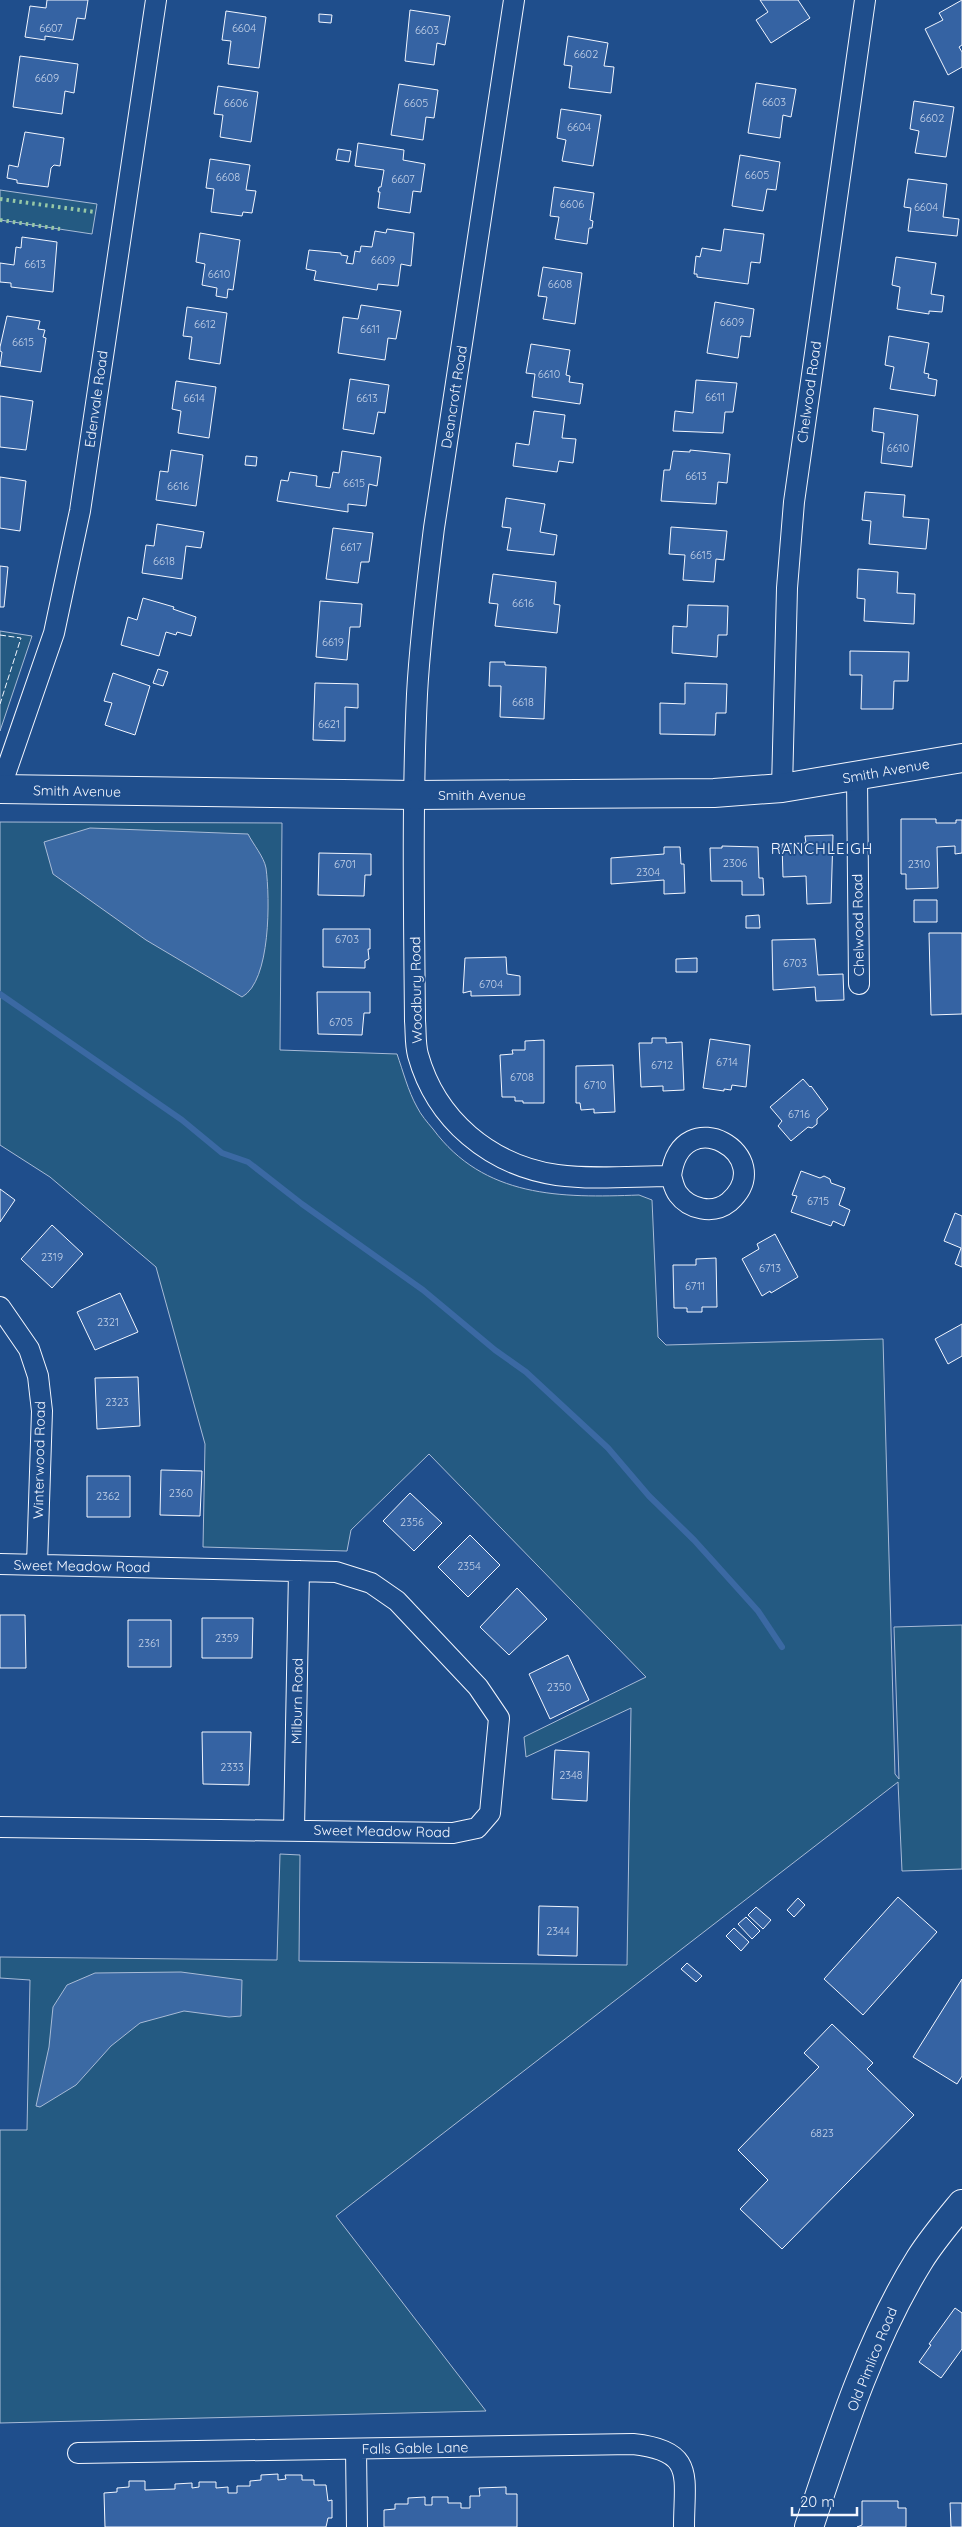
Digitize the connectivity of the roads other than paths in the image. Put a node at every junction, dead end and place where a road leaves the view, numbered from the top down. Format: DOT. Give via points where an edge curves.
graph roads {
  1 [pos="156,0"];
  2 [pos="514,0"];
  3 [pos="865,0"];
  4 [pos="962,758"];
  5 [pos="857,777"];
  6 [pos="782,788"];
  7 [pos="0,790"];
  8 [pos="414,795"];
  9 [pos="859,984"];
  10 [pos="672,1176"];
  11 [pos="0,1307"];
  12 [pos="0,1564"];
  13 [pos="37,1564"];
  14 [pos="299,1571"];
  15 [pos="0,1827"];
  16 [pos="294,1830"];
  17 [pos="962,2204"];
  18 [pos="356,2450"];
  19 [pos="78,2454"];
  20 [pos="357,2527"];
  21 [pos="684,2527"];
  22 [pos="809,2527"];
  1 -- 7 [label="street, Edenvale Road" via="80,511 67,578 54,633"];
  2 -- 8 [label="street, Deancroft Road" via="432,537 417,693"];
  3 -- 6 [label="street, Chelwood Road" via="794,502 787,588"];
  4 -- 5 [label="main road, Smith Avenue"];
  5 -- 6 [label="main road, Smith Avenue"];
  5 -- 9 [label="street, Chelwood Road"];
  6 -- 8 [label="main road, Smith Avenue" via="634,795"];
  7 -- 8 [label="main road, Smith Avenue"];
  8 -- 10 [label="street, Woodbury Road" via="418,1054 431,1088 449,1117 475,1142 500,1158 535,1170 557,1175"];
  11 -- 13 [label="street, Winterwood Road" via="29,1350 38,1376 42,1411"];
  12 -- 13 [label="street, Sweet Meadow Road"];
  13 -- 14 [label="street, Sweet Meadow Road"];
  14 -- 16 [label="street, Milburn Road"];
  14 -- 16 [label="street, Sweet Meadow Road" via="336,1572 371,1583 397,1601 478,1687 499,1718 490,1814 477,1828 453,1833"];
  15 -- 16 [label="street, Sweet Meadow Road"];
  17 -- 22 [label="main road, Old Pimlico Road" via="920,2257 894,2305 871,2355"];
  18 -- 19 [label="street, Falls Gable Lane"];
  18 -- 20 [label="street"];
  18 -- 21 [label="street, Falls Gable Lane" via="634,2444 656,2447 672,2453 681,2464"];
}
